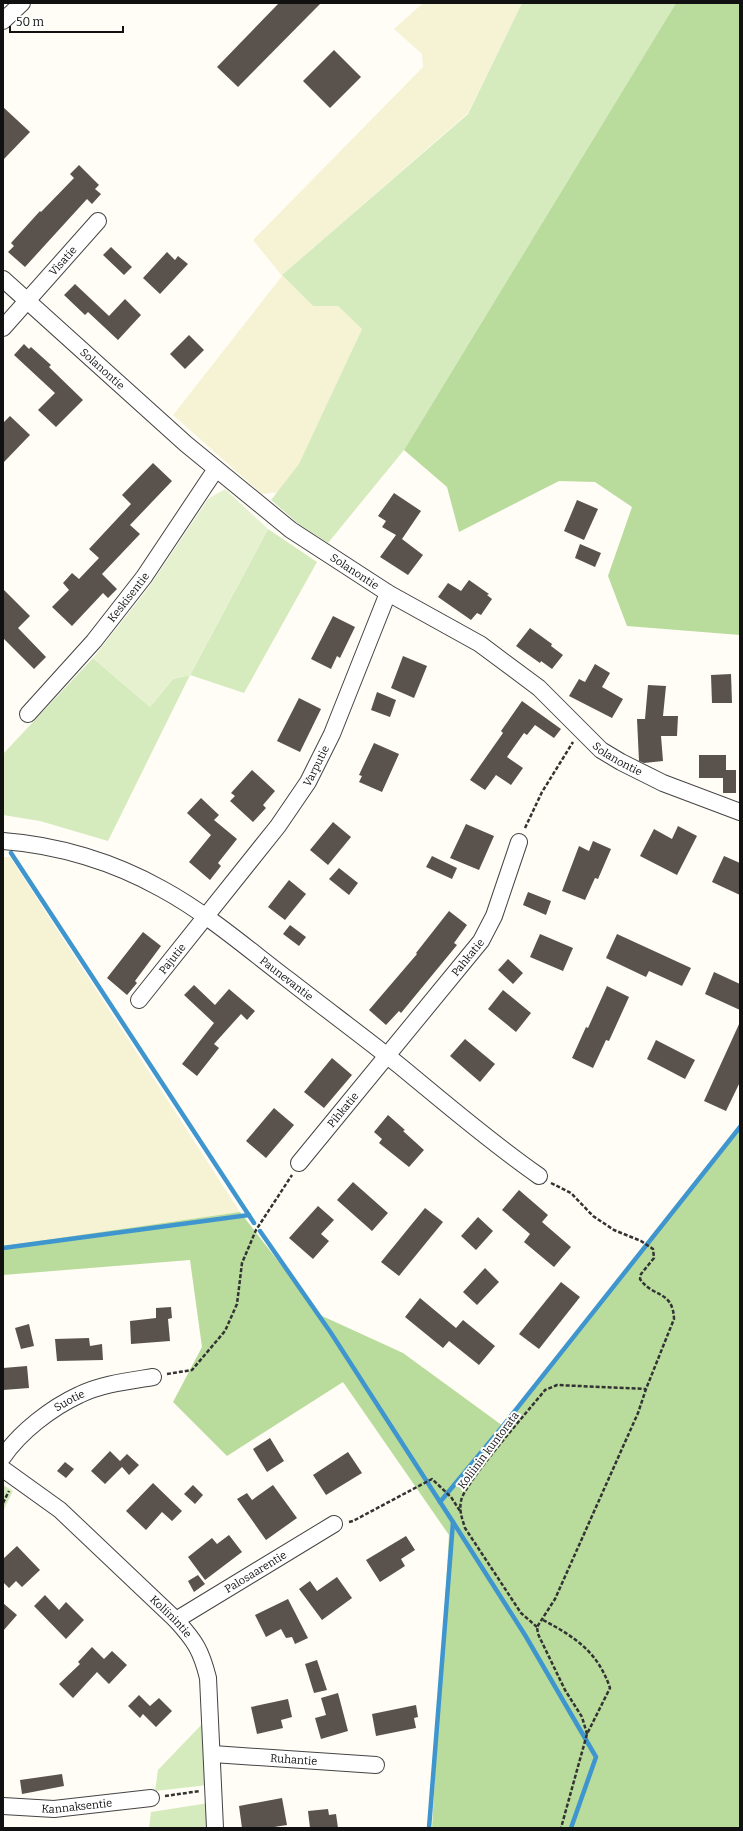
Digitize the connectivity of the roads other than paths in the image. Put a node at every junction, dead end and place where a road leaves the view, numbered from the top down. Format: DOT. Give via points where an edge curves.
graph roads {
  1 [pos="22,3"];
  2 [pos="3,21"];
  3 [pos="98,221"];
  4 [pos="3,279"];
  5 [pos="26,300"];
  6 [pos="3,328"];
  7 [pos="216,469"];
  8 [pos="388,593"];
  9 [pos="28,714"];
  10 [pos="740,812"];
  11 [pos="3,841"];
  12 [pos="519,842"];
  13 [pos="205,916"];
  14 [pos="139,1000"];
  15 [pos="388,1056"];
  16 [pos="299,1162"];
  17 [pos="539,1176"];
  18 [pos="153,1377"];
  19 [pos="3,1457"];
  20 [pos="3,1469"];
  21 [pos="334,1524"];
  22 [pos="176,1620"];
  23 [pos="213,1754"];
  24 [pos="376,1766"];
  25 [pos="151,1798"];
  26 [pos="3,1806"];
  27 [pos="215,1828"];
  1 -- 2 [label="street"];
  3 -- 5 [label="street, Visatie"];
  4 -- 5 [label="street, Solanontie"];
  5 -- 6 [label="street, Visatie"];
  5 -- 7 [label="street, Solanontie"];
  7 -- 8 [label="street, Solanontie" via="291,530"];
  7 -- 9 [label="street, Keskisentie" via="144,577 94,641"];
  8 -- 10 [label="street, Solanontie" via="480,644 539,688 601,750 664,783"];
  8 -- 13 [label="street, Varputie" via="332,734 308,782 278,826"];
  11 -- 13 [label="street, Paunevantie" via="31,843 125,870 163,889"];
  12 -- 15 [label="street, Pahkatie" via="494,916 481,942"];
  13 -- 14 [label="street, Pajutie"];
  13 -- 15 [label="street, Paunevantie"];
  15 -- 16 [label="street, Pihkatie"];
  15 -- 17 [label="street, Paunevantie"];
  18 -- 19 [label="street, Suotie" via="117,1383 79,1395 37,1421"];
  20 -- 22 [label="street, Koliinintie" via="60,1510"];
  21 -- 22 [label="street, Palosaarentie"];
  22 -- 23 [label="street, Koliinintie" via="194,1639 203,1658 210,1697"];
  23 -- 24 [label="street, Ruhantie"];
  23 -- 27 [label="street, Koliinintie"];
  25 -- 26 [label="street, Kannaksentie" via="54,1809"];
}
